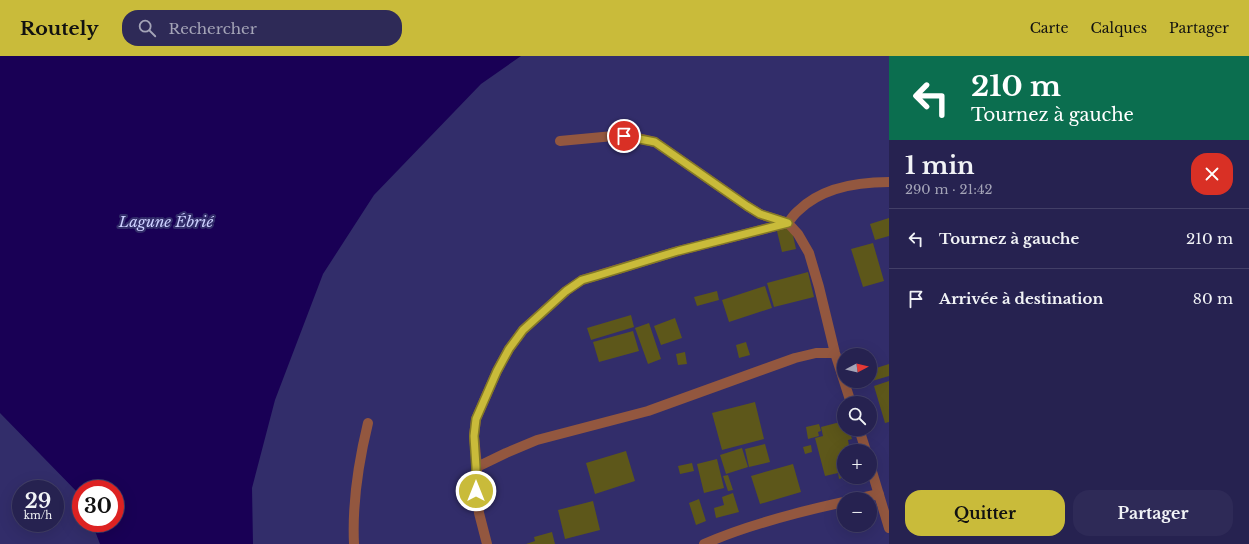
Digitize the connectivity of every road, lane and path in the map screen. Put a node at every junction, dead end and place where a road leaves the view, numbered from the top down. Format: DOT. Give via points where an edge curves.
graph roads {
  1 [pos="560,141"];
  2 [pos="889,182"];
  3 [pos="788,223"];
  4 [pos="835,353"];
  5 [pos="849,396"];
  6 [pos="368,423"];
  7 [pos="476,467"];
  8 [pos="876,484"];
  9 [pos="879,494"];
  10 [pos="837,504"];
  11 [pos="889,528"];
  12 [pos="354,544"];
  13 [pos="487,544"];
  14 [pos="704,544"];
  1 -- 3 [label="street" via="624,136 655,142 760,214"];
  2 -- 3 [label="street" via="835,189 809,202"];
  3 -- 4 [label="street" via="809,253"];
  3 -- 7 [label="street" via="678,251 582,280 566,291 523,330 497,371 476,419"];
  4 -- 5 [label="street"];
  4 -- 7 [label="street" via="816,353 795,358 648,411 537,440"];
  6 -- 12 [label="street" via="354,495"];
  7 -- 13 [label="street" via="476,491"];
  8 -- 9 [label="street"];
  9 -- 11 [label="street"];
  10 -- 14 [label="street" via="725,534"];
}
